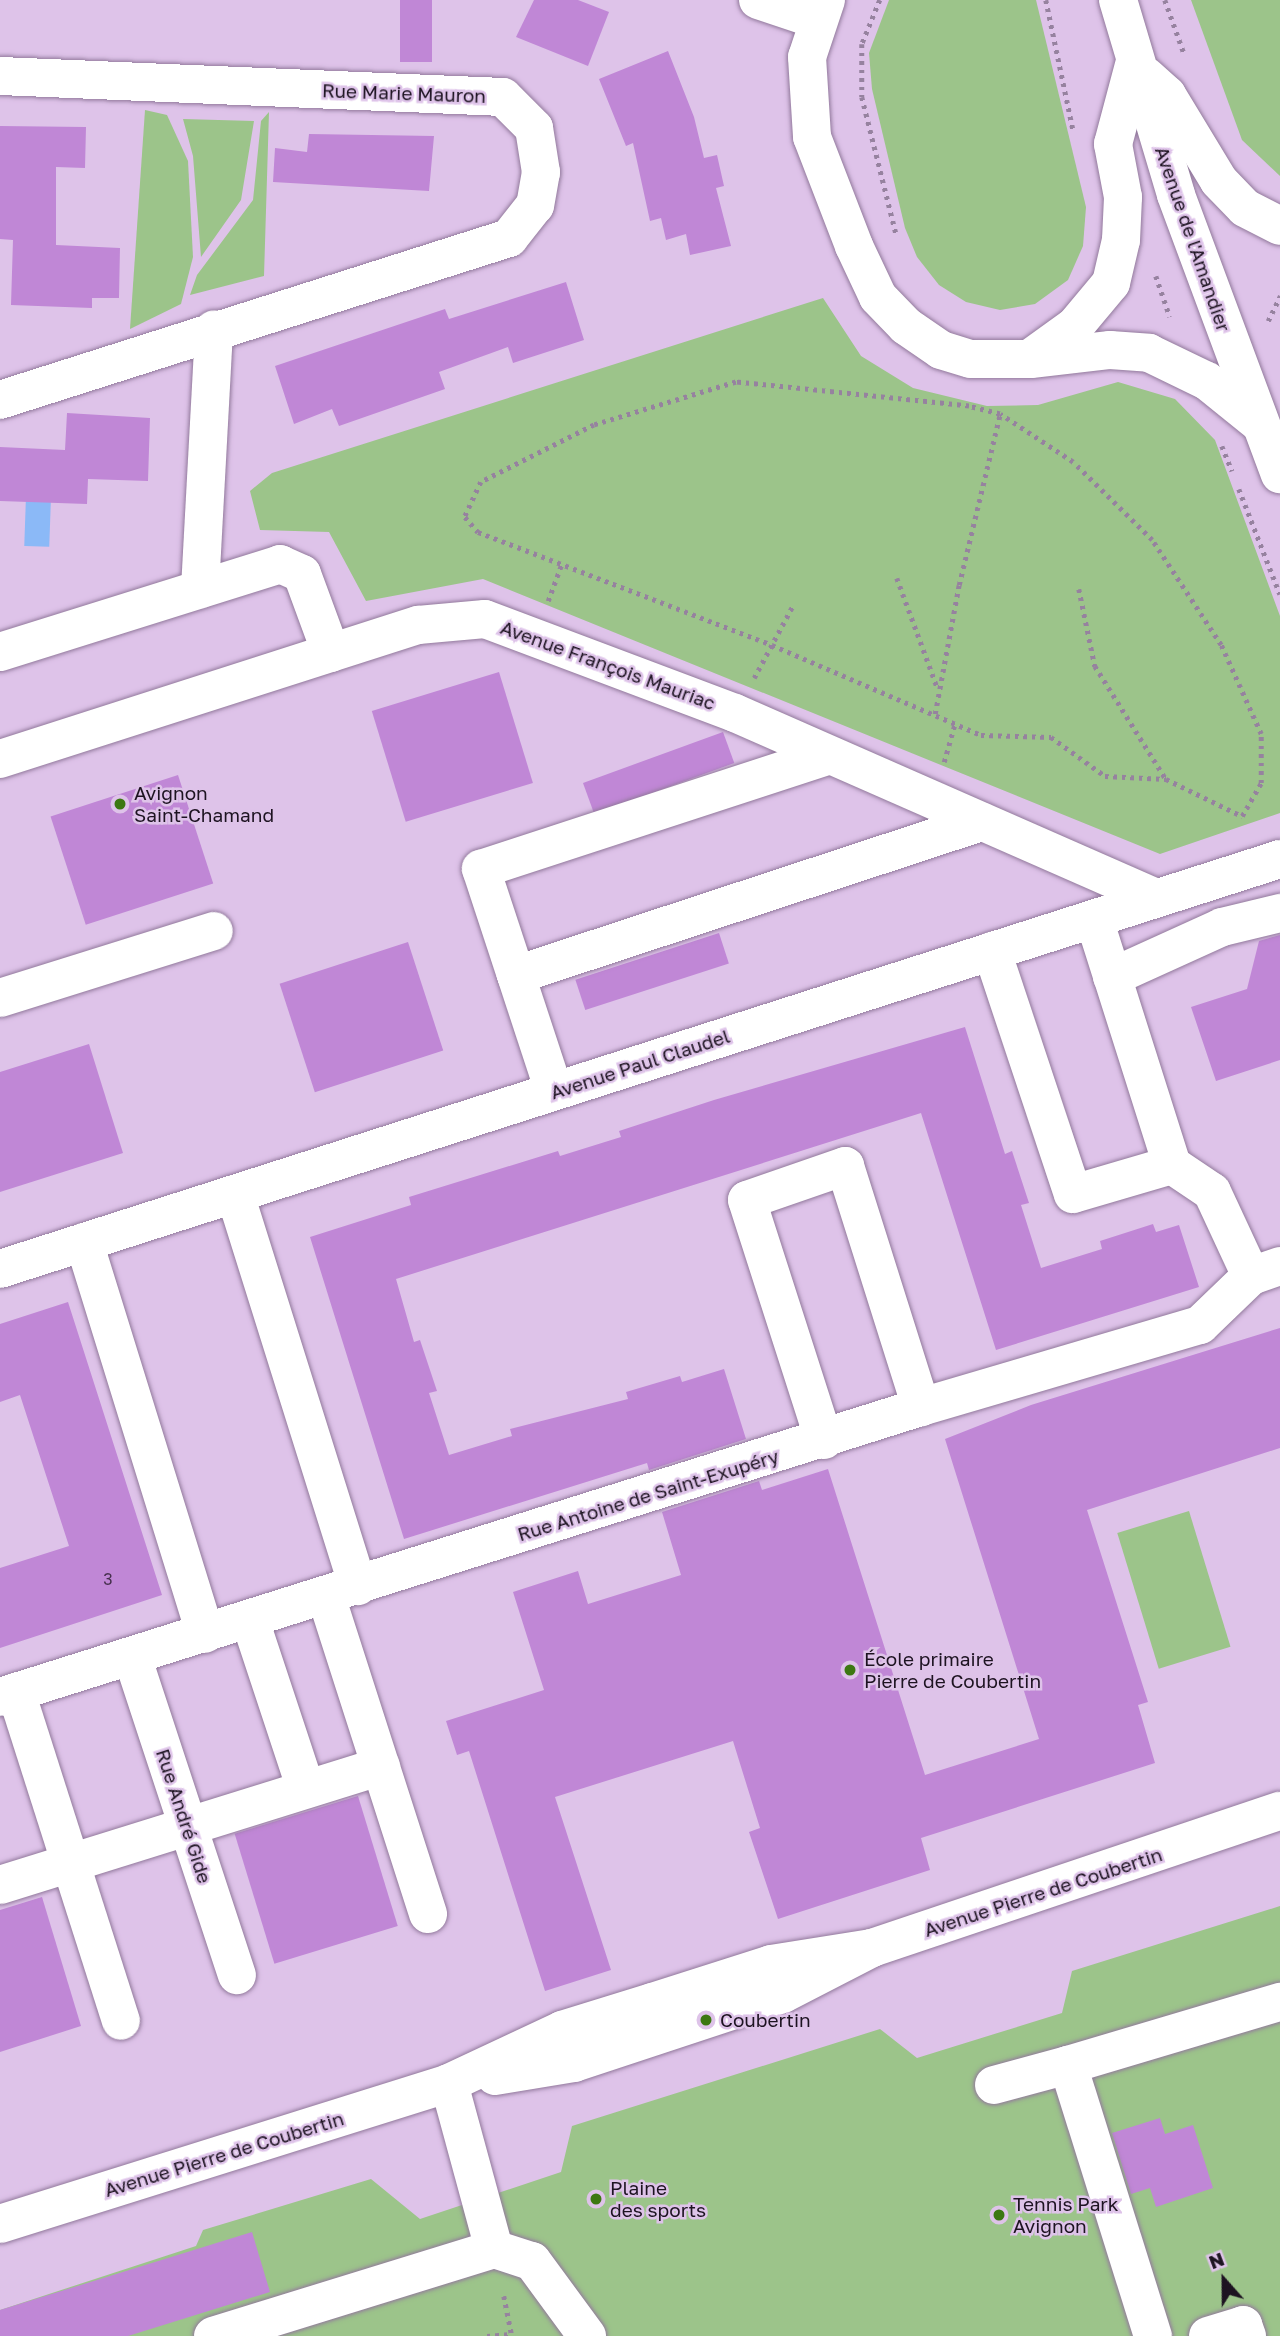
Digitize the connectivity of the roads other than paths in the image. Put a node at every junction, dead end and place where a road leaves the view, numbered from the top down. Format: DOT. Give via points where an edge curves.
graph roads {
  1 [pos="758,0"];
  2 [pos="1118,0"];
  3 [pos="822,10"];
  4 [pos="1134,65"];
  5 [pos="0,76"];
  6 [pos="1280,226"];
  7 [pos="214,329"];
  8 [pos="1031,359"];
  9 [pos="0,400"];
  10 [pos="1259,424"];
  11 [pos="1280,474"];
  12 [pos="200,589"];
  13 [pos="0,652"];
  14 [pos="331,653"];
  15 [pos="826,757"];
  16 [pos="0,759"];
  17 [pos="982,822"];
  18 [pos="1280,859"];
  19 [pos="1156,898"];
  20 [pos="1280,913"];
  21 [pos="1094,919"];
  22 [pos="214,931"];
  23 [pos="992,951"];
  24 [pos="516,975"];
  25 [pos="1112,977"];
  26 [pos="0,998"];
  27 [pos="554,1091"];
  28 [pos="1172,1165"];
  29 [pos="235,1194"];
  30 [pos="84,1242"];
  31 [pos="0,1269"];
  32 [pos="1265,1271"];
  33 [pos="921,1407"];
  34 [pos="824,1440"];
  35 [pos="342,1591"];
  36 [pos="250,1620"];
  37 [pos="205,1634"];
  38 [pos="132,1656"];
  39 [pos="8,1695"];
  40 [pos="381,1766"];
  41 [pos="306,1789"];
  42 [pos="1280,1811"];
  43 [pos="188,1826"];
  44 [pos="1280,1827"];
  45 [pos="1215,1836"];
  46 [pos="71,1864"];
  47 [pos="0,1885"];
  48 [pos="428,1914"];
  49 [pos="237,1975"];
  50 [pos="1280,2002"];
  51 [pos="121,2021"];
  52 [pos="1068,2065"];
  53 [pos="449,2083"];
  54 [pos="994,2085"];
  55 [pos="0,2224"];
  56 [pos="494,2249"];
  57 [pos="213,2336"];
  58 [pos="587,2336"];
  59 [pos="1153,2336"];
  60 [pos="1208,2336"];
  61 [pos="1247,2336"];
  1 -- 3 [label="street"];
  2 -- 4 [label="street, Avenue de l'Amandier"];
  3 -- 8 [label="street" via="807,57 812,137 878,297 906,326 941,350 971,359"];
  4 -- 6 [label="street" via="1167,95 1219,181 1244,208"];
  4 -- 8 [label="street" via="1113,144 1123,197 1121,240 1111,283 1075,326"];
  4 -- 10 [label="street, Avenue de l'Amandier"];
  5 -- 7 [label="street, Rue Marie Mauron" via="503,97 534,128 541,172 535,205 509,238"];
  7 -- 9 [label="street, Rue Marie Mauron"];
  7 -- 12 [label="street"];
  8 -- 10 [label="street" via="1110,350 1149,353 1207,381"];
  10 -- 11 [label="street, Avenue de l'Amandier"];
  12 -- 13 [label="street"];
  12 -- 14 [label="street" via="280,564 302,574"];
  14 -- 15 [label="street, Avenue François Mauriac" via="418,625 485,620 735,713"];
  14 -- 16 [label="street, Avenue François Mauriac"];
  15 -- 17 [label="street, Avenue François Mauriac"];
  15 -- 24 [label="street" via="481,869"];
  17 -- 19 [label="street, Avenue François Mauriac"];
  17 -- 24 [label="street"];
  18 -- 19 [label="street, Avenue Paul Claudel"];
  19 -- 21 [label="street, Avenue Paul Claudel"];
  20 -- 25 [label="street" via="1222,927"];
  21 -- 23 [label="street, Avenue Paul Claudel"];
  21 -- 25 [label="street"];
  22 -- 26 [label="street"];
  23 -- 27 [label="street, Avenue Paul Claudel"];
  23 -- 28 [label="street" via="1073,1194"];
  24 -- 27 [label="street"];
  25 -- 28 [label="street"];
  27 -- 29 [label="street, Avenue Paul Claudel"];
  28 -- 32 [label="street" via="1212,1192"];
  29 -- 30 [label="street, Avenue Paul Claudel"];
  29 -- 35 [label="street"];
  30 -- 31 [label="street, Avenue Paul Claudel"];
  30 -- 37 [label="street"];
  32 -- 33 [label="street, Rue Antoine de Saint-Exupéry" via="1200,1325"];
  33 -- 34 [label="street, Rue Antoine de Saint-Exupéry"];
  33 -- 34 [label="street" via="845,1166 747,1200"];
  34 -- 35 [label="street, Rue Antoine de Saint-Exupéry"];
  35 -- 36 [label="street, Rue Antoine de Saint-Exupéry"];
  35 -- 40 [label="street"];
  36 -- 37 [label="street, Rue Antoine de Saint-Exupéry"];
  36 -- 41 [label="street"];
  37 -- 38 [label="street, Rue Antoine de Saint-Exupéry"];
  38 -- 39 [label="street, Rue Antoine de Saint-Exupéry"];
  38 -- 43 [label="street, Rue André Gide"];
  39 -- 46 [label="street"];
  40 -- 41 [label="street"];
  40 -- 48 [label="street"];
  41 -- 43 [label="street"];
  42 -- 45 [label="street, Avenue Pierre de Coubertin"];
  43 -- 46 [label="street"];
  43 -- 49 [label="street, Rue André Gide"];
  44 -- 45 [label="street, Avenue Pierre de Coubertin"];
  45 -- 53 [label="street, Avenue Pierre de Coubertin" via="872,1948 783,1994 574,2063"];
  46 -- 47 [label="street"];
  46 -- 51 [label="street"];
  50 -- 52 [label="street"];
  52 -- 54 [label="street"];
  52 -- 59 [label="street"];
  53 -- 55 [label="street, Avenue Pierre de Coubertin"];
  53 -- 56 [label="street"];
  56 -- 57 [label="street"];
  56 -- 58 [label="street" via="532,2261"];
  60 -- 61 [label="street" via="1243,2325"];
}
